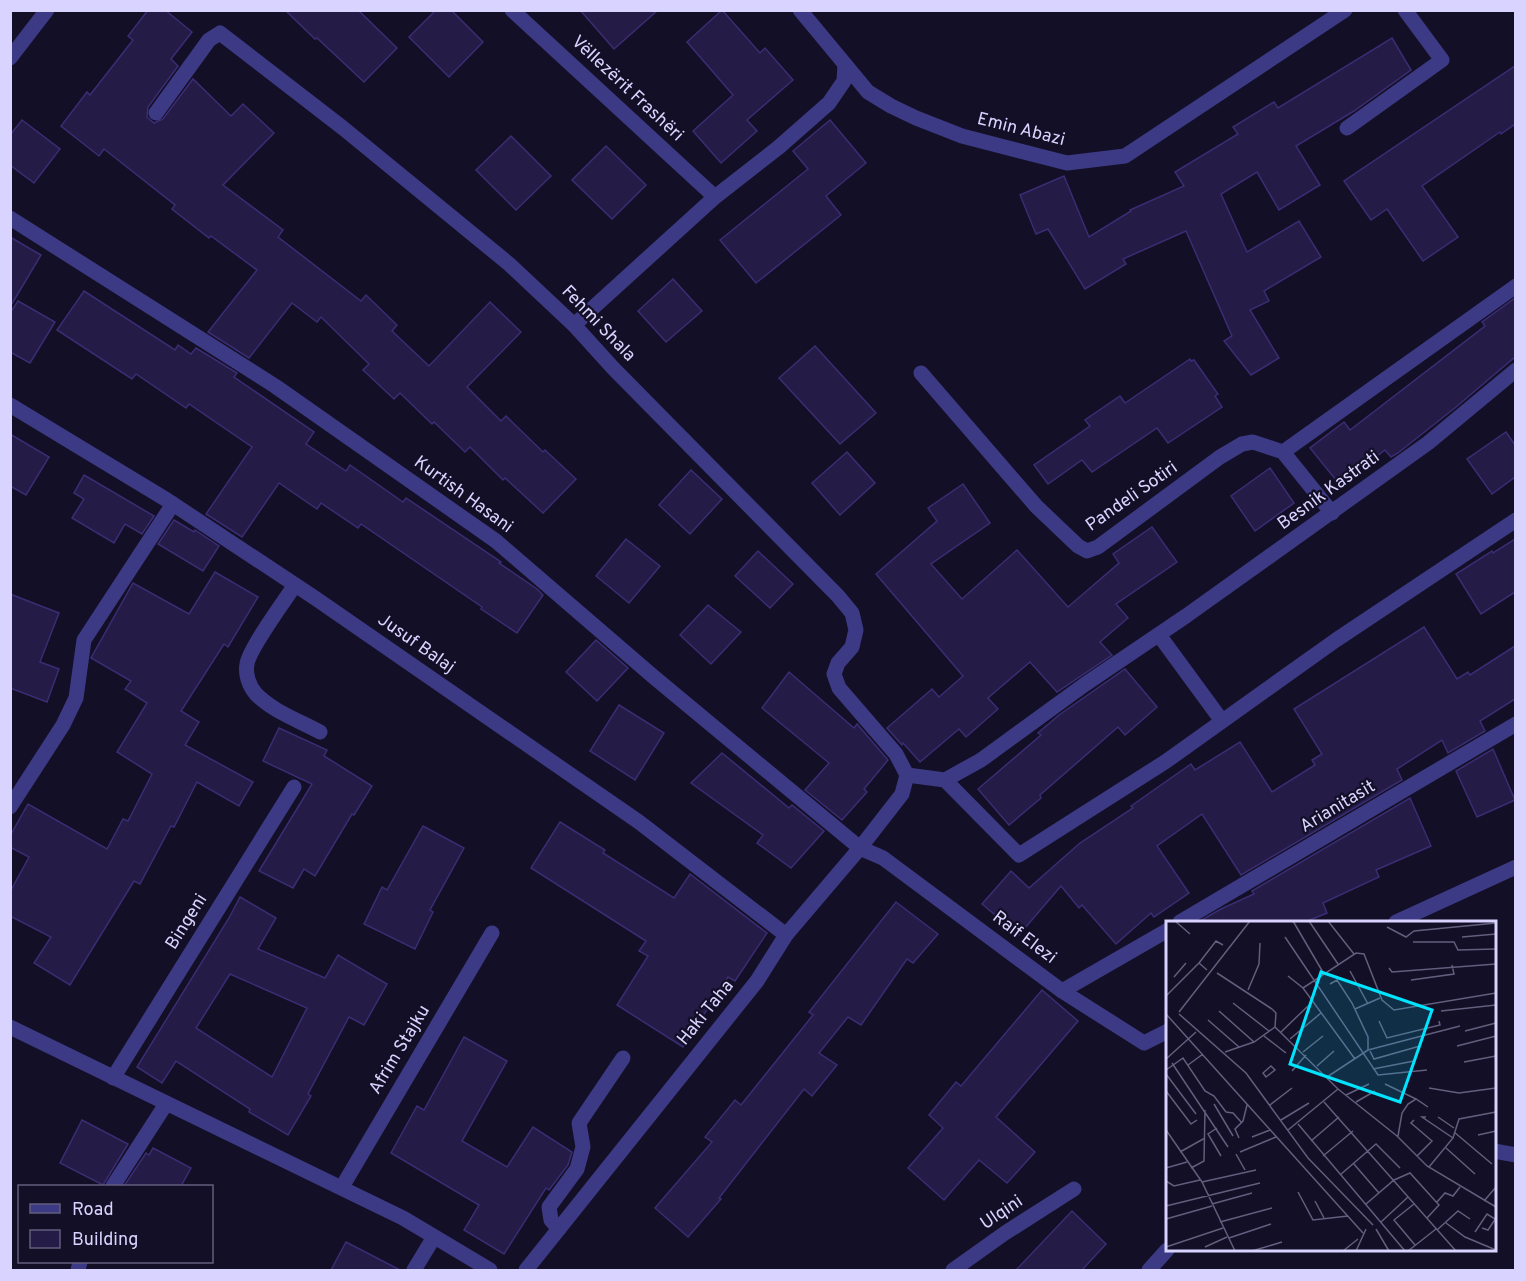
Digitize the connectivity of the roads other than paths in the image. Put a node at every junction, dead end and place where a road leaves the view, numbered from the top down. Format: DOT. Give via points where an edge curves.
graph roads {
  1 [pos="512,10"];
  2 [pos="800,10"];
  3 [pos="1345,10"];
  4 [pos="1406,10"];
  5 [pos="45,11"];
  6 [pos="10,58"];
  7 [pos="844,66"];
  8 [pos="156,113"];
  9 [pos="1347,128"];
  10 [pos="715,197"];
  11 [pos="10,218"];
  12 [pos="1515,285"];
  13 [pos="574,325"];
  14 [pos="1515,370"];
  15 [pos="921,373"];
  16 [pos="10,405"];
  17 [pos="1283,452"];
  18 [pos="173,504"];
  19 [pos="1332,513"];
  20 [pos="1515,520"];
  21 [pos="295,585"];
  22 [pos="1159,635"];
  23 [pos="1222,721"];
  24 [pos="1515,724"];
  25 [pos="320,732"];
  26 [pos="907,775"];
  27 [pos="945,780"];
  28 [pos="294,787"];
  29 [pos="10,807"];
  30 [pos="860,848"];
  31 [pos="1515,867"];
  32 [pos="1182,921"];
  33 [pos="1398,921"];
  34 [pos="1166,931"];
  35 [pos="492,933"];
  36 [pos="786,935"];
  37 [pos="1062,991"];
  38 [pos="10,1027"];
  39 [pos="1166,1032"];
  40 [pos="623,1058"];
  41 [pos="113,1078"];
  42 [pos="166,1104"];
  43 [pos="1496,1151"];
  44 [pos="1515,1155"];
  45 [pos="114,1185"];
  46 [pos="342,1187"];
  47 [pos="1074,1189"];
  48 [pos="558,1229"];
  49 [pos="434,1236"];
  50 [pos="1166,1251"];
  51 [pos="414,1270"];
  52 [pos="490,1270"];
  53 [pos="526,1270"];
  54 [pos="953,1270"];
  55 [pos="1149,1270"];
  1 -- 10 [label="street, Vëllezërit Frashëri"];
  2 -- 7 [label="street, Emin Abazi"];
  3 -- 7 [label="street, Emin Abazi" via="1125,156 1114,158 1067,163 962,136 891,106 868,92"];
  4 -- 9 [label="street" via="1442,60"];
  5 -- 6 [label="street"];
  7 -- 10 [label="street" via="844,81 829,103"];
  8 -- 13 [label="street, Fehmi Shala" via="209,40 220,33 509,264"];
  10 -- 13 [label="street"];
  11 -- 30 [label="street, Kurtish Hasani" via="274,386 496,541"];
  12 -- 17 [label="street"];
  13 -- 26 [label="street, Fehmi Shala" via="852,613 856,630 852,647 834,674 839,688 896,754"];
  14 -- 19 [label="street, Besnik Kastrati" via="1428,443"];
  15 -- 17 [label="street, Pandeli Sotiri" via="1036,506 1078,546 1088,550 1098,547 1242,444 1253,442"];
  16 -- 18 [label="street, Jusuf Balaj"];
  17 -- 19 [label="street"];
  18 -- 21 [label="street, Jusuf Balaj"];
  18 -- 29 [label="street" via="84,640 76,698"];
  19 -- 22 [label="street, Besnik Kastrati"];
  20 -- 23 [label="street"];
  21 -- 25 [label="street" via="256,644 247,662 247,677 255,693 265,701"];
  21 -- 36 [label="street, Jusuf Balaj" via="639,822"];
  22 -- 23 [label="street"];
  22 -- 27 [label="street, Besnik Kastrati" via="981,760"];
  23 -- 27 [label="street" via="1019,855"];
  24 -- 32 [label="street, Arianitasit"];
  26 -- 27 [label="street"];
  26 -- 30 [label="street, Haki Taha" via="902,794"];
  28 -- 41 [label="street, Bingeni"];
  30 -- 36 [label="street, Haki Taha"];
  30 -- 37 [label="street, Raif Elezi" via="883,858"];
  31 -- 33 [label="street"];
  34 -- 37 [label="street"];
  35 -- 46 [label="street, Afrim Stajku"];
  36 -- 48 [label="street, Haki Taha" via="757,981"];
  37 -- 39 [label="street, Raif Elezi" via="1144,1043"];
  38 -- 41 [label="street"];
  40 -- 48 [label="street" via="579,1123 583,1147 577,1169 549,1207 551,1220"];
  41 -- 42 [label="street"];
  42 -- 45 [label="street"];
  42 -- 46 [label="street"];
  43 -- 44 [label="street"];
  46 -- 49 [label="street"];
  47 -- 54 [label="street, Ulqini"];
  48 -- 53 [label="street, Haki Taha"];
  49 -- 51 [label="street"];
  49 -- 52 [label="street"];
  50 -- 55 [label="street"];
}
